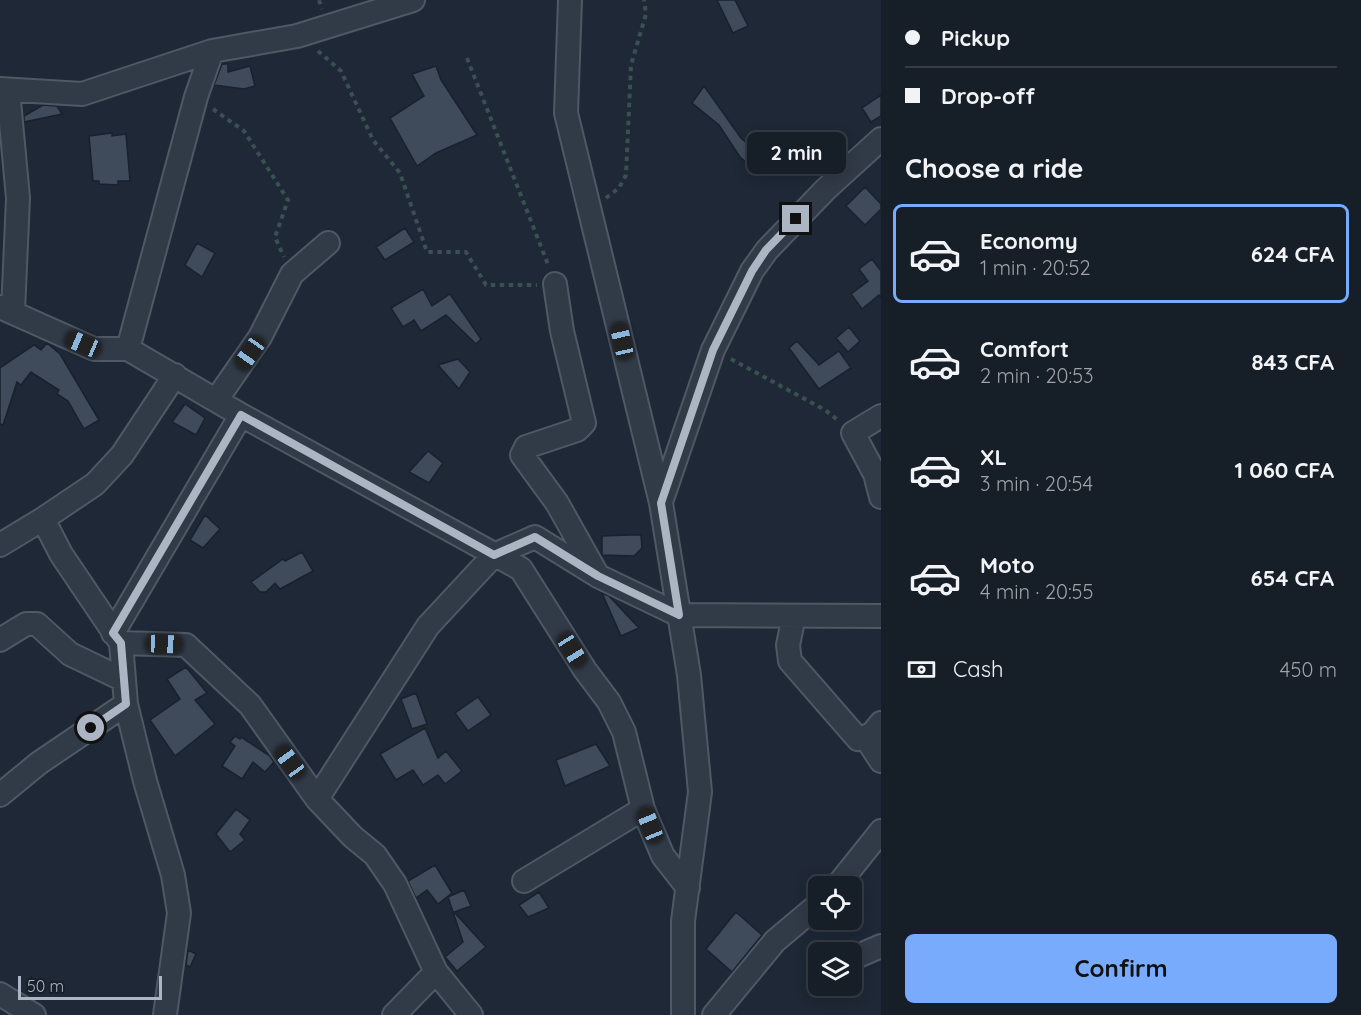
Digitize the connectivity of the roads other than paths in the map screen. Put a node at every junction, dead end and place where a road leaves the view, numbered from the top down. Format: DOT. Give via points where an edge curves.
graph roads {
  1 [pos="413,0"];
  2 [pos="570,0"];
  3 [pos="212,51"];
  4 [pos="4,90"];
  5 [pos="881,139"];
  6 [pos="328,243"];
  7 [pos="555,284"];
  8 [pos="7,310"];
  9 [pos="128,349"];
  10 [pos="175,375"];
  11 [pos="217,399"];
  12 [pos="241,415"];
  13 [pos="881,416"];
  14 [pos="878,472"];
  15 [pos="881,497"];
  16 [pos="661,503"];
  17 [pos="43,519"];
  18 [pos="0,545"];
  19 [pos="494,555"];
  20 [pos="598,576"];
  21 [pos="679,615"];
  22 [pos="794,616"];
  23 [pos="881,616"];
  24 [pos="117,638"];
  25 [pos="0,640"];
  26 [pos="124,680"];
  27 [pos="126,704"];
  28 [pos="874,730"];
  29 [pos="881,761"];
  30 [pos="0,795"];
  31 [pos="317,800"];
  32 [pos="644,809"];
  33 [pos="881,831"];
  34 [pos="845,876"];
  35 [pos="524,880"];
  36 [pos="688,888"];
  37 [pos="808,913"];
  38 [pos="881,946"];
  39 [pos="862,954"];
  40 [pos="436,972"];
  41 [pos="0,994"];
  42 [pos="34,1015"];
  43 [pos="165,1015"];
  44 [pos="394,1015"];
  45 [pos="471,1015"];
  46 [pos="683,1015"];
  47 [pos="714,1015"];
  1 -- 3 [label="street" via="297,36"];
  2 -- 16 [label="street" via="566,113"];
  3 -- 4 [label="street" via="82,94"];
  3 -- 9 [label="street"];
  4 -- 8 [label="street" via="18,198"];
  5 -- 16 [label="street" via="766,250 752,271 713,350"];
  6 -- 11 [label="street" via="292,274 260,337"];
  7 -- 20 [label="street" via="584,423 577,430 526,447 522,455 557,503"];
  8 -- 9 [label="street" via="94,349"];
  9 -- 10 [label="street"];
  10 -- 11 [label="street"];
  10 -- 17 [label="street" via="122,455 95,484"];
  11 -- 12 [label="street"];
  12 -- 19 [label="street"];
  12 -- 24 [label="street"];
  13 -- 14 [label="street" via="853,433"];
  14 -- 15 [label="street"];
  16 -- 21 [label="street"];
  17 -- 18 [label="street"];
  17 -- 24 [label="street" via="61,554"];
  19 -- 20 [label="street" via="535,537"];
  19 -- 31 [label="street" via="449,601 410,650"];
  19 -- 32 [label="street" via="521,569 609,702 624,732"];
  20 -- 21 [label="street"];
  21 -- 22 [label="street"];
  21 -- 36 [label="street" via="700,792"];
  22 -- 23 [label="street"];
  22 -- 28 [label="street" via="788,645 790,661 858,739"];
  24 -- 26 [label="street"];
  24 -- 31 [label="street" via="186,645 250,705"];
  25 -- 26 [label="street" via="26,624 37,624 70,654"];
  26 -- 27 [label="street"];
  27 -- 30 [label="street" via="39,763"];
  27 -- 43 [label="street" via="173,875 179,913"];
  28 -- 29 [label="street"];
  31 -- 40 [label="street" via="375,855 395,884"];
  32 -- 35 [label="street"];
  32 -- 36 [label="street" via="663,856"];
  33 -- 34 [label="street"];
  36 -- 46 [label="street" via="683,921"];
  37 -- 47 [label="street" via="775,941"];
  38 -- 39 [label="street"];
  40 -- 44 [label="street"];
  40 -- 45 [label="street"];
  41 -- 42 [label="street"];
}
